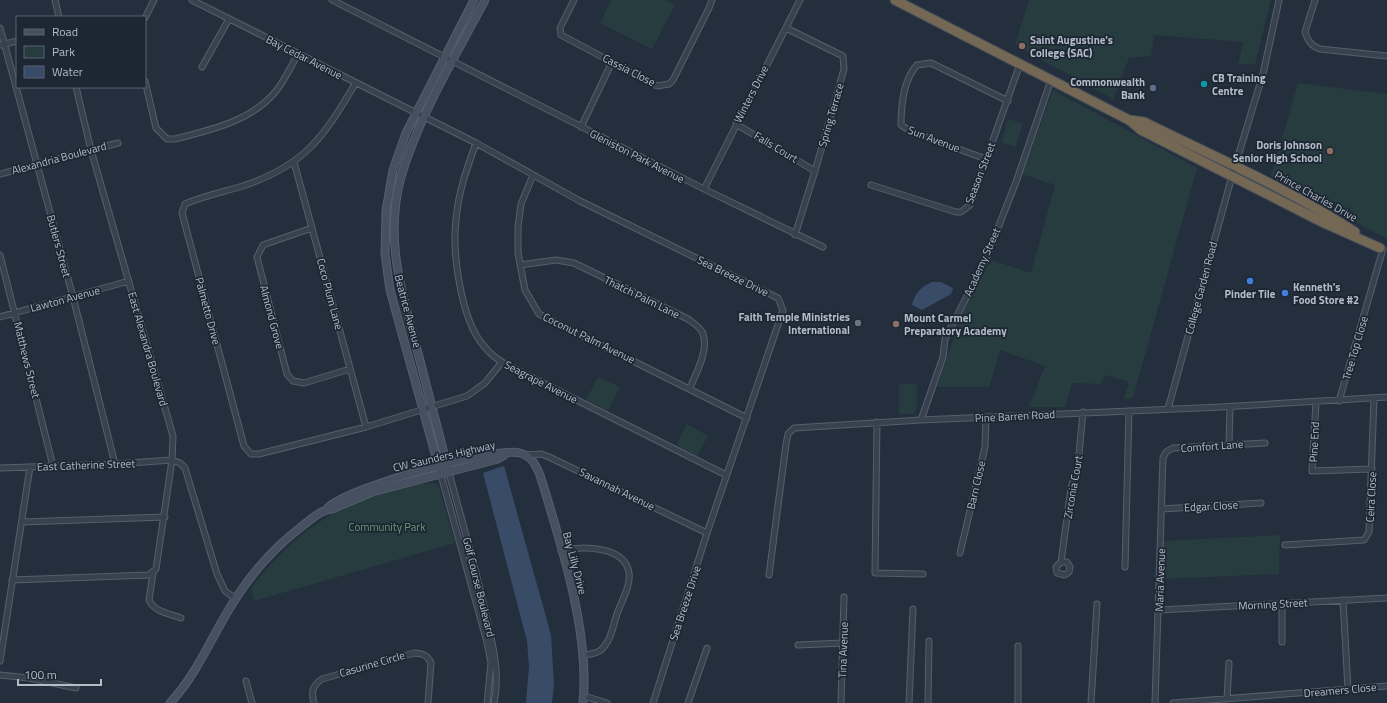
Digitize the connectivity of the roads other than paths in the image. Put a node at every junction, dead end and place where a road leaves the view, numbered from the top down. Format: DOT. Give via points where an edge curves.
graph roads {
  1 [pos="55,0"];
  2 [pos="154,0"];
  3 [pos="192,0"];
  4 [pos="332,0"];
  5 [pos="474,0"];
  6 [pos="485,0"];
  7 [pos="574,0"];
  8 [pos="712,0"];
  9 [pos="800,0"];
  10 [pos="895,0"];
  11 [pos="1279,0"];
  12 [pos="1315,0"];
  13 [pos="59,16"];
  14 [pos="146,16"];
  15 [pos="230,19"];
  16 [pos="0,28"];
  17 [pos="786,28"];
  18 [pos="16,40"];
  19 [pos="2,45"];
  20 [pos="298,54"];
  21 [pos="1387,56"];
  22 [pos="444,58"];
  23 [pos="612,62"];
  24 [pos="453,63"];
  25 [pos="1020,64"];
  26 [pos="202,67"];
  27 [pos="1051,80"];
  28 [pos="355,84"];
  29 [pos="146,85"];
  30 [pos="76,88"];
  31 [pos="1008,101"];
  32 [pos="416,113"];
  33 [pos="424,118"];
  34 [pos="1129,120"];
  35 [pos="736,124"];
  36 [pos="581,127"];
  37 [pos="118,142"];
  38 [pos="476,144"];
  39 [pos="91,150"];
  40 [pos="986,158"];
  41 [pos="294,162"];
  42 [pos="37,164"];
  43 [pos="1235,167"];
  44 [pos="816,171"];
  45 [pos="0,174"];
  46 [pos="533,175"];
  47 [pos="1232,176"];
  48 [pos="871,185"];
  49 [pos="704,189"];
  50 [pos="312,228"];
  51 [pos="795,235"];
  52 [pos="823,247"];
  53 [pos="1383,249"];
  54 [pos="0,255"];
  55 [pos="520,265"];
  56 [pos="129,281"];
  57 [pos="73,297"];
  58 [pos="16,312"];
  59 [pos="0,317"];
  60 [pos="502,362"];
  61 [pos="350,369"];
  62 [pos="690,388"];
  63 [pos="1387,397"];
  64 [pos="1374,398"];
  65 [pos="1339,401"];
  66 [pos="1316,402"];
  67 [pos="432,407"];
  68 [pos="1230,407"];
  69 [pos="1168,409"];
  70 [pos="424,410"];
  71 [pos="1129,410"];
  72 [pos="1083,412"];
  73 [pos="986,417"];
  74 [pos="747,418"];
  75 [pos="921,420"];
  76 [pos="877,422"];
  77 [pos="366,427"];
  78 [pos="1265,443"];
  79 [pos="1228,445"];
  80 [pos="506,454"];
  81 [pos="525,455"];
  82 [pos="1163,458"];
  83 [pos="172,460"];
  84 [pos="115,464"];
  85 [pos="447,464"];
  86 [pos="53,466"];
  87 [pos="30,467"];
  88 [pos="439,467"];
  89 [pos="0,468"];
  90 [pos="1372,469"];
  91 [pos="449,473"];
  92 [pos="726,474"];
  93 [pos="441,475"];
  94 [pos="1261,503"];
  95 [pos="1162,509"];
  96 [pos="326,510"];
  97 [pos="165,517"];
  98 [pos="22,522"];
  99 [pos="707,533"];
  100 [pos="1286,545"];
  101 [pos="561,551"];
  102 [pos="960,553"];
  103 [pos="1061,562"];
  104 [pos="1125,567"];
  105 [pos="153,573"];
  106 [pos="924,574"];
  107 [pos="769,575"];
  108 [pos="12,580"];
  109 [pos="844,597"];
  110 [pos="1387,598"];
  111 [pos="236,599"];
  112 [pos="1343,600"];
  113 [pos="1097,604"];
  114 [pos="1282,604"];
  115 [pos="913,609"];
  116 [pos="1158,610"];
  117 [pos="182,618"];
  118 [pos="929,641"];
  119 [pos="1282,642"];
  120 [pos="844,643"];
  121 [pos="798,645"];
  122 [pos="1018,646"];
  123 [pos="707,648"];
  124 [pos="584,655"];
  125 [pos="0,660"];
  126 [pos="1229,663"];
  127 [pos="0,675"];
  128 [pos="246,681"];
  129 [pos="1387,686"];
  130 [pos="76,688"];
  131 [pos="1348,689"];
  132 [pos="1227,699"];
  133 [pos="584,700"];
  134 [pos="170,703"];
  135 [pos="252,703"];
  136 [pos="314,703"];
  137 [pos="428,703"];
  138 [pos="487,703"];
  139 [pos="494,703"];
  140 [pos="607,703"];
  141 [pos="653,703"];
  142 [pos="688,703"];
  143 [pos="842,703"];
  144 [pos="909,703"];
  145 [pos="928,703"];
  146 [pos="1018,703"];
  147 [pos="1091,703"];
  148 [pos="1155,703"];
  149 [pos="1173,703"];
  1 -- 13 [label="street"];
  2 -- 14 [label="street"];
  3 -- 15 [label="street, Bay Cedar Avenue"];
  4 -- 22 [label="street"];
  5 -- 22 [label="main road, Beatrice Avenue"];
  6 -- 24 [label="main road, Beatrice Avenue"];
  7 -- 23 [label="street, Cassia Close" via="560,28 561,35"];
  8 -- 23 [label="street, Cassia Close" via="669,84 657,86"];
  9 -- 17 [label="street, Winters Drive"];
  10 -- 25 [label="highway, Prince Charles Drive"];
  11 -- 43 [label="street, College Garden Road" via="1263,74"];
  12 -- 21 [label="street" via="1305,32 1314,47"];
  15 -- 20 [label="street, Bay Cedar Avenue"];
  15 -- 26 [label="street"];
  16 -- 19 [label="street, Butlers Street"];
  17 -- 35 [label="street, Winters Drive"];
  17 -- 44 [label="street, Spring Terrace" via="843,56 844,69"];
  18 -- 19 [label="street"];
  19 -- 42 [label="street, Butlers Street"];
  20 -- 28 [label="street, Bay Cedar Avenue"];
  20 -- 29 [label="street" via="277,91 258,109 233,122 175,139 167,140 156,128"];
  22 -- 24 [label="street, Gleniston Park Avenue"];
  22 -- 32 [label="main road, Beatrice Avenue"];
  23 -- 36 [label="street"];
  24 -- 33 [label="main road, Beatrice Avenue"];
  24 -- 36 [label="street, Gleniston Park Avenue"];
  25 -- 27 [label="highway, Prince Charles Drive"];
  25 -- 31 [label="street, Season Street"];
  27 -- 34 [label="highway, Prince Charles Drive"];
  27 -- 75 [label="street, Academy Street" via="1016,182 985,261 945,339 943,357"];
  28 -- 32 [label="street, Bay Cedar Avenue"];
  28 -- 41 [label="street, Palmetto Drive" via="331,124"];
  30 -- 39 [label="street, East Alexandra Boulevard"];
  31 -- 40 [label="street, Season Street"];
  31 -- 40 [label="street, Sun Avenue" via="931,63 917,65 909,73 901,125 912,132"];
  32 -- 33 [label="street, Sea Breeze Drive"];
  32 -- 70 [label="main road, Beatrice Avenue" via="393,170 384,241 390,290"];
  33 -- 38 [label="street, Sea Breeze Drive"];
  33 -- 67 [label="main road, Beatrice Avenue" via="401,179 394,230 398,279"];
  34 -- 43 [label="highway, Prince Charles Drive" via="1144,122"];
  34 -- 47 [label="highway, Prince Charles Drive" via="1141,130"];
  35 -- 44 [label="street, Falls Court"];
  35 -- 49 [label="street, Winters Drive"];
  36 -- 49 [label="street, Gleniston Park Avenue"];
  37 -- 39 [label="street, Alexandria Boulevard"];
  38 -- 46 [label="street, Sea Breeze Drive"];
  38 -- 60 [label="street, Seagrape Avenue" via="459,200 454,237 455,257 462,293 474,328 483,346"];
  39 -- 42 [label="street, Alexandria Boulevard"];
  39 -- 56 [label="street, East Alexandra Boulevard"];
  40 -- 48 [label="street, Season Street" via="970,205 961,212"];
  41 -- 50 [label="street, Coco Plum Lane"];
  41 -- 77 [label="street, Palmetto Drive" via="264,178 185,204 182,213 244,446 251,454 259,454"];
  42 -- 45 [label="street, Alexandria Boulevard"];
  42 -- 57 [label="street, Butlers Street"];
  43 -- 47 [label="street, College Garden Road"];
  43 -- 53 [label="highway, Prince Charles Drive" via="1327,214"];
  44 -- 51 [label="street, Spring Terrace"];
  46 -- 55 [label="street, Coconut Palm Avenue" via="521,204 518,227"];
  46 -- 74 [label="street, Sea Breeze Drive" via="778,298 783,310"];
  47 -- 53 [label="highway, Prince Charles Drive"];
  47 -- 69 [label="street, College Garden Road"];
  49 -- 51 [label="street, Gleniston Park Avenue"];
  50 -- 61 [label="street, Coco Plum Lane"];
  50 -- 61 [label="street, Almond Grove" via="263,245 257,257 287,374 293,381 304,383"];
  51 -- 52 [label="street, Gleniston Park Avenue"];
  53 -- 65 [label="street, Tree Top Close"];
  54 -- 58 [label="street, Matthews Street"];
  55 -- 62 [label="street, Coconut Palm Avenue" via="525,290 539,314"];
  55 -- 62 [label="street, Thatch Palm Lane" via="556,260 574,263 698,326 704,342 700,364"];
  56 -- 57 [label="street, Lawton Avenue"];
  56 -- 83 [label="street, East Alexandra Boulevard" via="173,436"];
  57 -- 58 [label="street, Lawton Avenue"];
  57 -- 84 [label="street, Butlers Street"];
  58 -- 59 [label="street, Lawton Avenue"];
  58 -- 86 [label="street, Matthews Street"];
  60 -- 67 [label="street, Palmetto Drive" via="472,394"];
  60 -- 92 [label="street, Seagrape Avenue"];
  61 -- 77 [label="street, Coco Plum Lane"];
  62 -- 74 [label="street, Coconut Palm Avenue"];
  63 -- 64 [label="street, Pine Barren Road"];
  64 -- 65 [label="street, Pine Barren Road"];
  64 -- 90 [label="street, Ceira Close"];
  65 -- 66 [label="street, Pine Barren Road"];
  66 -- 68 [label="street, Pine Barren Road"];
  66 -- 90 [label="street, Pine End" via="1312,471"];
  67 -- 70 [label="street, Palmetto Drive"];
  67 -- 85 [label="main road, Beatrice Avenue"];
  68 -- 69 [label="street, Pine Barren Road"];
  68 -- 79 [label="street"];
  69 -- 71 [label="street, Pine Barren Road"];
  70 -- 77 [label="street, Palmetto Drive"];
  70 -- 88 [label="main road, Beatrice Avenue"];
  71 -- 72 [label="street, Pine Barren Road"];
  71 -- 104 [label="street"];
  72 -- 73 [label="street, Pine Barren Road"];
  72 -- 103 [label="street, Zirconia Court" via="1078,464 1071,488"];
  73 -- 75 [label="street, Pine Barren Road"];
  73 -- 102 [label="street, Barn Close" via="985,447"];
  74 -- 92 [label="street, Sea Breeze Drive"];
  75 -- 76 [label="street, Pine Barren Road"];
  76 -- 106 [label="street" via="874,573"];
  76 -- 107 [label="street, Pine Barren Road" via="804,426 794,428 788,434"];
  78 -- 79 [label="street, Comfort Lane"];
  79 -- 82 [label="street, Comfort Lane" via="1173,448 1166,452"];
  80 -- 81 [label="main road" via="514,452"];
  80 -- 85 [label="main road, CW Saunders Highway" via="497,453"];
  80 -- 91 [label="main road, CW Saunders Highway" via="498,459"];
  81 -- 99 [label="street, Savannah Avenue" via="541,454 549,457"];
  81 -- 101 [label="main road, Bay Lilly Drive" via="534,463 540,475"];
  82 -- 95 [label="street, Maria Avenue"];
  83 -- 84 [label="street, East Catherine Street"];
  83 -- 97 [label="street, East Alexandra Boulevard"];
  83 -- 111 [label="street" via="185,468 217,574 225,591"];
  84 -- 86 [label="street, East Catherine Street"];
  85 -- 88 [label="main road, CW Saunders Highway"];
  85 -- 91 [label="main road, Beatrice Avenue"];
  86 -- 87 [label="street, East Catherine Street"];
  87 -- 89 [label="street, East Catherine Street"];
  87 -- 98 [label="street"];
  88 -- 93 [label="main road, Beatrice Avenue"];
  88 -- 96 [label="main road, CW Saunders Highway" via="370,486 334,502"];
  90 -- 100 [label="street, Ceira Close" via="1369,532 1364,540"];
  91 -- 93 [label="main road, CW Saunders Highway"];
  91 -- 139 [label="street, Golf Course Boulevard" via="496,658 497,690"];
  92 -- 99 [label="street, Sea Breeze Drive"];
  93 -- 96 [label="main road, CW Saunders Highway" via="378,490 332,510"];
  93 -- 138 [label="street, Golf Course Boulevard" via="487,642 490,663"];
  94 -- 95 [label="street, Edgar Close"];
  95 -- 116 [label="street, Maria Avenue"];
  96 -- 111 [label="main road, CW Saunders Highway" via="272,552"];
  97 -- 98 [label="street"];
  97 -- 105 [label="street, East Alexandra Boulevard" via="156,569"];
  98 -- 108 [label="street"];
  99 -- 141 [label="street, Sea Breeze Drive"];
  101 -- 124 [label="main road, Bay Lilly Drive" via="575,605"];
  101 -- 124 [label="street" via="582,547 599,549 619,558 629,572 628,584 607,642 596,653"];
  105 -- 108 [label="street"];
  105 -- 117 [label="street, East Alexandra Boulevard" via="149,600 151,604 154,608"];
  108 -- 125 [label="street"];
  109 -- 120 [label="street, Tina Avenue"];
  110 -- 112 [label="street, Morning Street"];
  111 -- 134 [label="main road, CW Saunders Highway" via="190,678"];
  112 -- 114 [label="street, Morning Street"];
  112 -- 131 [label="street"];
  113 -- 147 [label="street"];
  114 -- 116 [label="street, Morning Street"];
  114 -- 119 [label="street"];
  115 -- 144 [label="street"];
  116 -- 148 [label="street, Maria Avenue"];
  118 -- 145 [label="street"];
  120 -- 121 [label="street"];
  120 -- 143 [label="street, Tina Avenue"];
  122 -- 146 [label="street"];
  123 -- 142 [label="street"];
  124 -- 133 [label="main road, Bay Lilly Drive"];
  126 -- 132 [label="street"];
  127 -- 130 [label="street"];
  128 -- 135 [label="street"];
  129 -- 131 [label="street, Dreamers Close"];
  131 -- 132 [label="street, Dreamers Close"];
  132 -- 149 [label="street, Dreamers Close"];
  133 -- 140 [label="street"];
  136 -- 137 [label="street, Casurine Circle" via="314,686 322,679 414,652 430,659"];
}
